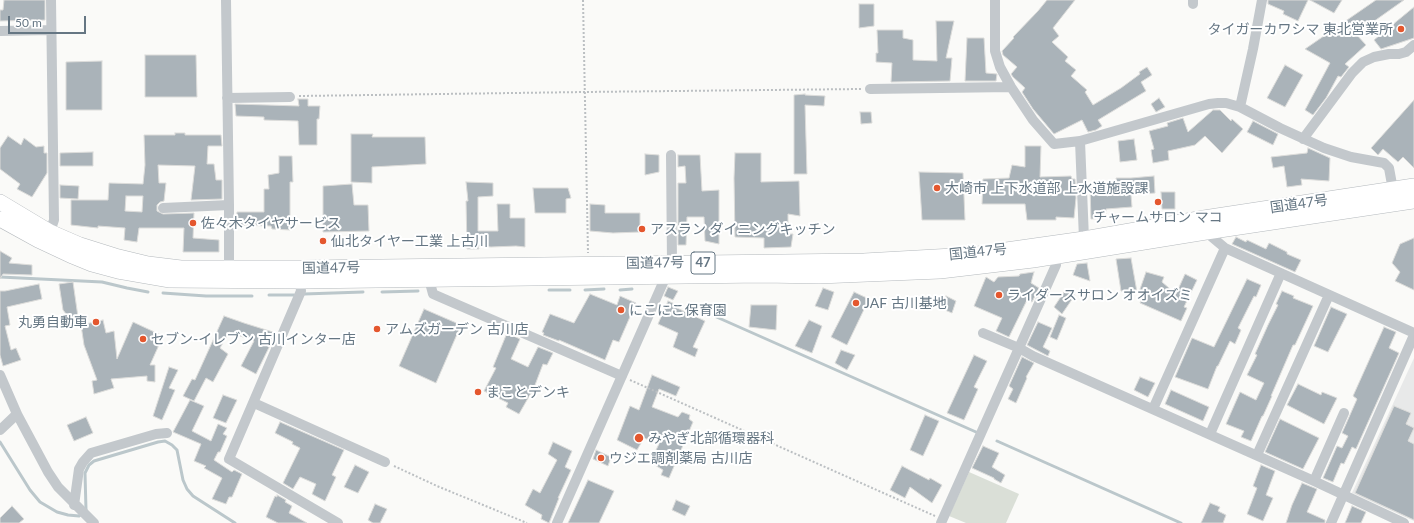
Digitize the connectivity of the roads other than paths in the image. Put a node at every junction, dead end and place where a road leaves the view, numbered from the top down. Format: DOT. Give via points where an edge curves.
graph roads {
  1 [pos="50,0"];
  2 [pos="226,0"];
  3 [pos="995,0"];
  4 [pos="1262,0"];
  5 [pos="51,30"];
  6 [pos="0,31"];
  7 [pos="1414,45"];
  8 [pos="1011,87"];
  9 [pos="870,89"];
  10 [pos="290,97"];
  11 [pos="227,98"];
  12 [pos="1240,107"];
  13 [pos="1303,139"];
  14 [pos="1080,142"];
  15 [pos="671,155"];
  16 [pos="1414,186"];
  17 [pos="1393,190"];
  18 [pos="1414,201"];
  19 [pos="0,202"];
  20 [pos="230,206"];
  21 [pos="163,208"];
  22 [pos="0,219"];
  23 [pos="50,232"];
  24 [pos="1206,232"];
  25 [pos="1084,239"];
  26 [pos="1225,248"];
  27 [pos="1053,257"];
  28 [pos="229,269"];
  29 [pos="669,270"];
  30 [pos="1281,273"];
  31 [pos="430,279"];
  32 [pos="300,281"];
  33 [pos="1329,295"];
  34 [pos="983,333"];
  35 [pos="1414,334"];
  36 [pos="1019,348"];
  37 [pos="0,375"];
  38 [pos="622,376"];
  39 [pos="254,403"];
  40 [pos="1153,409"];
  41 [pos="1344,413"];
  42 [pos="17,414"];
  43 [pos="0,430"];
  44 [pos="167,433"];
  45 [pos="1210,434"];
  46 [pos="1258,455"];
  47 [pos="385,462"];
  48 [pos="1314,481"];
  49 [pos="1343,495"];
  50 [pos="80,510"];
  51 [pos="942,521"];
  52 [pos="94,523"];
  53 [pos="338,523"];
  54 [pos="556,523"];
  55 [pos="1331,523"];
  56 [pos="1404,523"];
  1 -- 5 [label="street"];
  2 -- 11 [label="street"];
  3 -- 8 [label="street" via="995,51"];
  4 -- 12 [label="street"];
  5 -- 6 [label="street"];
  5 -- 23 [label="street" via="54,220"];
  7 -- 13 [label="street" via="1406,52 1374,57 1363,62"];
  8 -- 9 [label="street"];
  8 -- 14 [label="street" via="1033,120 1054,144"];
  10 -- 11 [label="street"];
  11 -- 20 [label="street"];
  12 -- 13 [label="street"];
  12 -- 14 [label="street" via="1226,103 1209,104"];
  13 -- 17 [label="street" via="1351,157 1384,163 1389,168"];
  14 -- 25 [label="street"];
  15 -- 29 [label="street"];
  16 -- 17 [label="highway, 国道47号 / 47"];
  17 -- 25 [label="highway, 国道47号 / 47"];
  18 -- 24 [label="highway, 国道47号 / 47"];
  19 -- 23 [label="highway, 国道47号 / 47"];
  20 -- 21 [label="street"];
  20 -- 28 [label="street"];
  22 -- 32 [label="highway, 国道47号 / 47" via="70,255 118,271 170,280"];
  23 -- 28 [label="highway, 国道47号 / 47" via="80,245 148,264"];
  24 -- 26 [label="street"];
  24 -- 27 [label="highway, 国道47号 / 47"];
  25 -- 29 [label="highway, 国道47号 / 47" via="963,255"];
  26 -- 30 [label="street"];
  26 -- 40 [label="street"];
  27 -- 29 [label="highway, 国道47号 / 47" via="932,271 819,276"];
  27 -- 36 [label="street" via="1056,265"];
  28 -- 29 [label="highway, 国道47号 / 47" via="588,264"];
  29 -- 31 [label="highway, 国道47号 / 47"];
  29 -- 38 [label="street"];
  30 -- 33 [label="street"];
  30 -- 45 [label="street"];
  31 -- 32 [label="highway, 国道47号 / 47"];
  31 -- 38 [label="street" via="433,294"];
  32 -- 39 [label="street" via="301,291"];
  33 -- 35 [label="street"];
  33 -- 46 [label="street"];
  34 -- 36 [label="street"];
  35 -- 49 [label="street"];
  36 -- 40 [label="street"];
  36 -- 51 [label="street"];
  37 -- 42 [label="street"];
  38 -- 54 [label="street"];
  39 -- 47 [label="street"];
  39 -- 53 [label="street" via="230,459"];
  40 -- 45 [label="street"];
  41 -- 48 [label="street"];
  42 -- 43 [label="street"];
  42 -- 50 [label="street" via="48,472 58,487"];
  44 -- 50 [label="street" via="91,453 79,469"];
  45 -- 46 [label="street"];
  46 -- 48 [label="street"];
  48 -- 49 [label="street"];
  49 -- 55 [label="street"];
  49 -- 56 [label="street"];
  50 -- 52 [label="street"];
}
